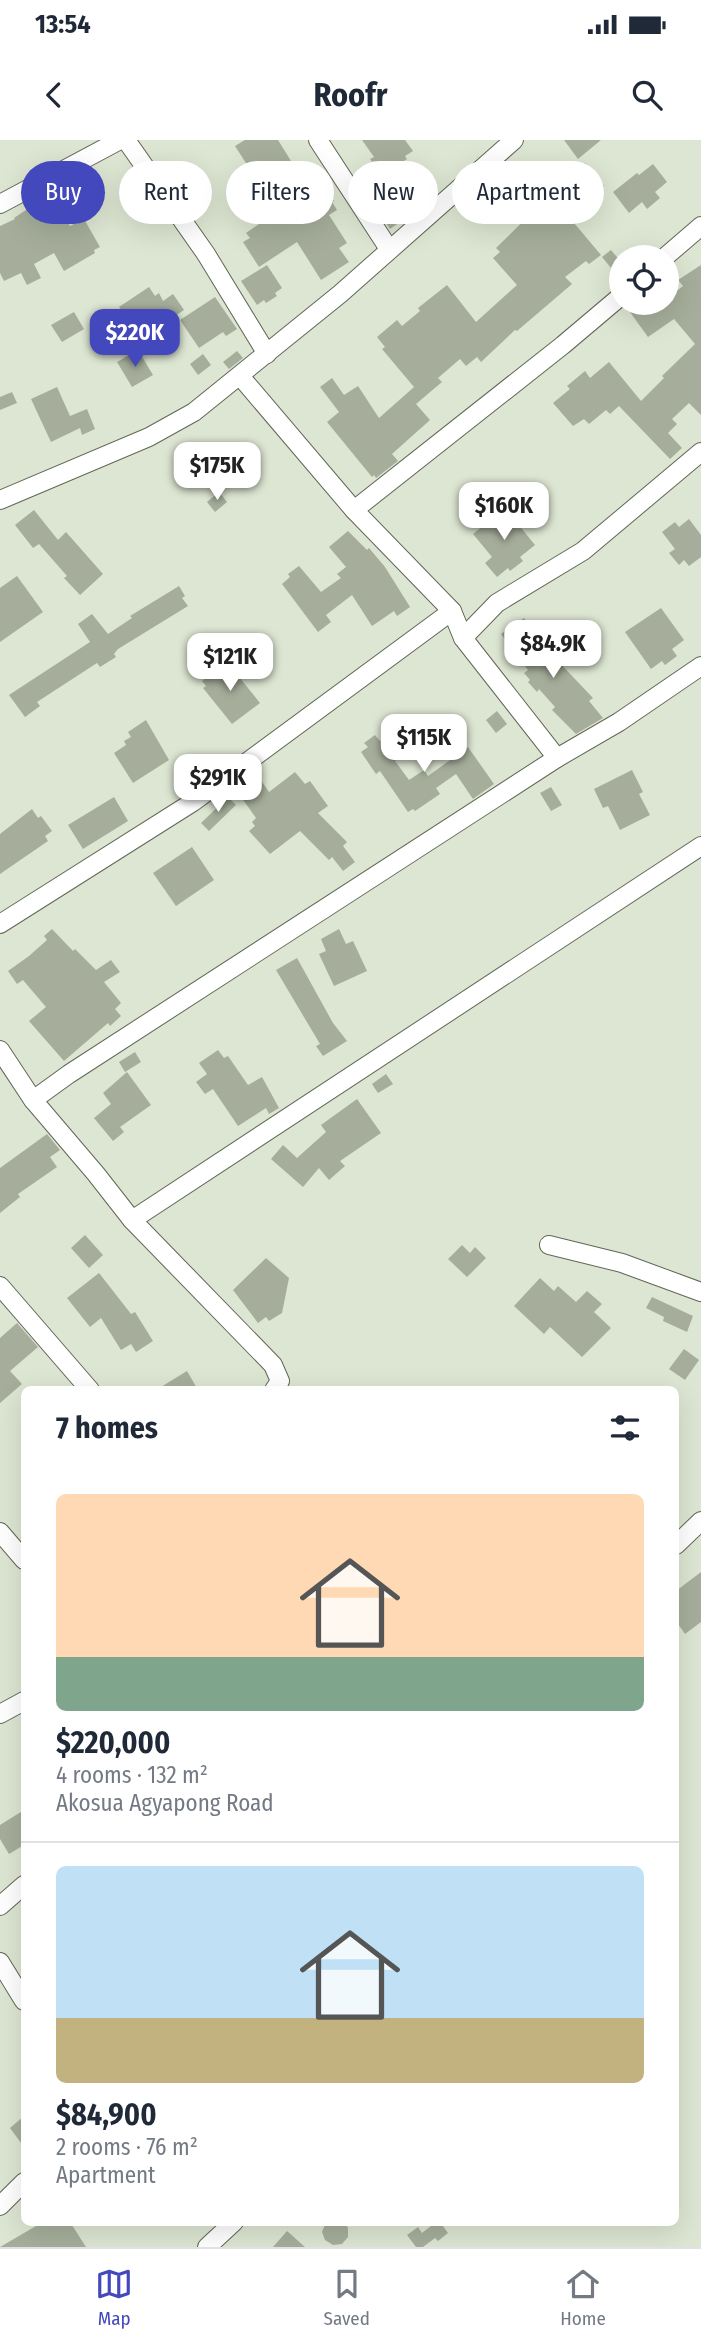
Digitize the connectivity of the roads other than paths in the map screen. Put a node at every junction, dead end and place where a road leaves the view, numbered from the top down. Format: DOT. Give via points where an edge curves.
graph roads {
  1 [pos="120,140"];
  2 [pos="125,140"];
  3 [pos="318,140"];
  4 [pos="514,140"];
  5 [pos="0,204"];
  6 [pos="701,226"];
  7 [pos="679,245"];
  8 [pos="389,250"];
  9 [pos="609,306"];
  10 [pos="267,354"];
  11 [pos="240,376"];
  12 [pos="701,452"];
  13 [pos="0,499"];
  14 [pos="354,510"];
  15 [pos="452,611"];
  16 [pos="463,638"];
  17 [pos="701,666"];
  18 [pos="557,758"];
  19 [pos="701,846"];
  20 [pos="0,925"];
  21 [pos="0,1050"];
  22 [pos="33,1100"];
  23 [pos="132,1220"];
  24 [pos="549,1245"];
  25 [pos="0,1286"];
  26 [pos="701,1292"];
  27 [pos="87,1386"];
  28 [pos="277,1386"];
  29 [pos="701,1521"];
  30 [pos="0,1532"];
  31 [pos="679,1542"];
  32 [pos="21,1555"];
  33 [pos="21,1703"];
  34 [pos="0,1714"];
  35 [pos="21,1888"];
  36 [pos="0,1906"];
  37 [pos="0,1962"];
  38 [pos="21,1996"];
  39 [pos="21,2185"];
  40 [pos="0,2206"];
  41 [pos="230,2226"];
  42 [pos="207,2247"];
  1 -- 5 [label="street"];
  2 -- 10 [label="street" via="206,254"];
  3 -- 8 [label="street"];
  4 -- 8 [label="street"];
  6 -- 7 [label="street"];
  8 -- 10 [label="street"];
  9 -- 14 [label="street"];
  10 -- 11 [label="street"];
  11 -- 13 [label="street" via="194,412 149,437"];
  11 -- 14 [label="street"];
  12 -- 16 [label="street" via="583,551 497,603"];
  14 -- 15 [label="street"];
  15 -- 16 [label="street"];
  15 -- 20 [label="street" via="193,802"];
  16 -- 18 [label="street"];
  17 -- 18 [label="street"];
  18 -- 22 [label="street"];
  19 -- 23 [label="street"];
  21 -- 22 [label="street"];
  22 -- 23 [label="street"];
  23 -- 28 [label="street" via="273,1365 280,1381"];
  24 -- 26 [label="street" via="622,1263"];
  25 -- 27 [label="street"];
  29 -- 31 [label="street"];
  30 -- 32 [label="street"];
  33 -- 34 [label="street"];
  35 -- 36 [label="street"];
  37 -- 38 [label="street"];
  39 -- 40 [label="street"];
  41 -- 42 [label="street"];
}
